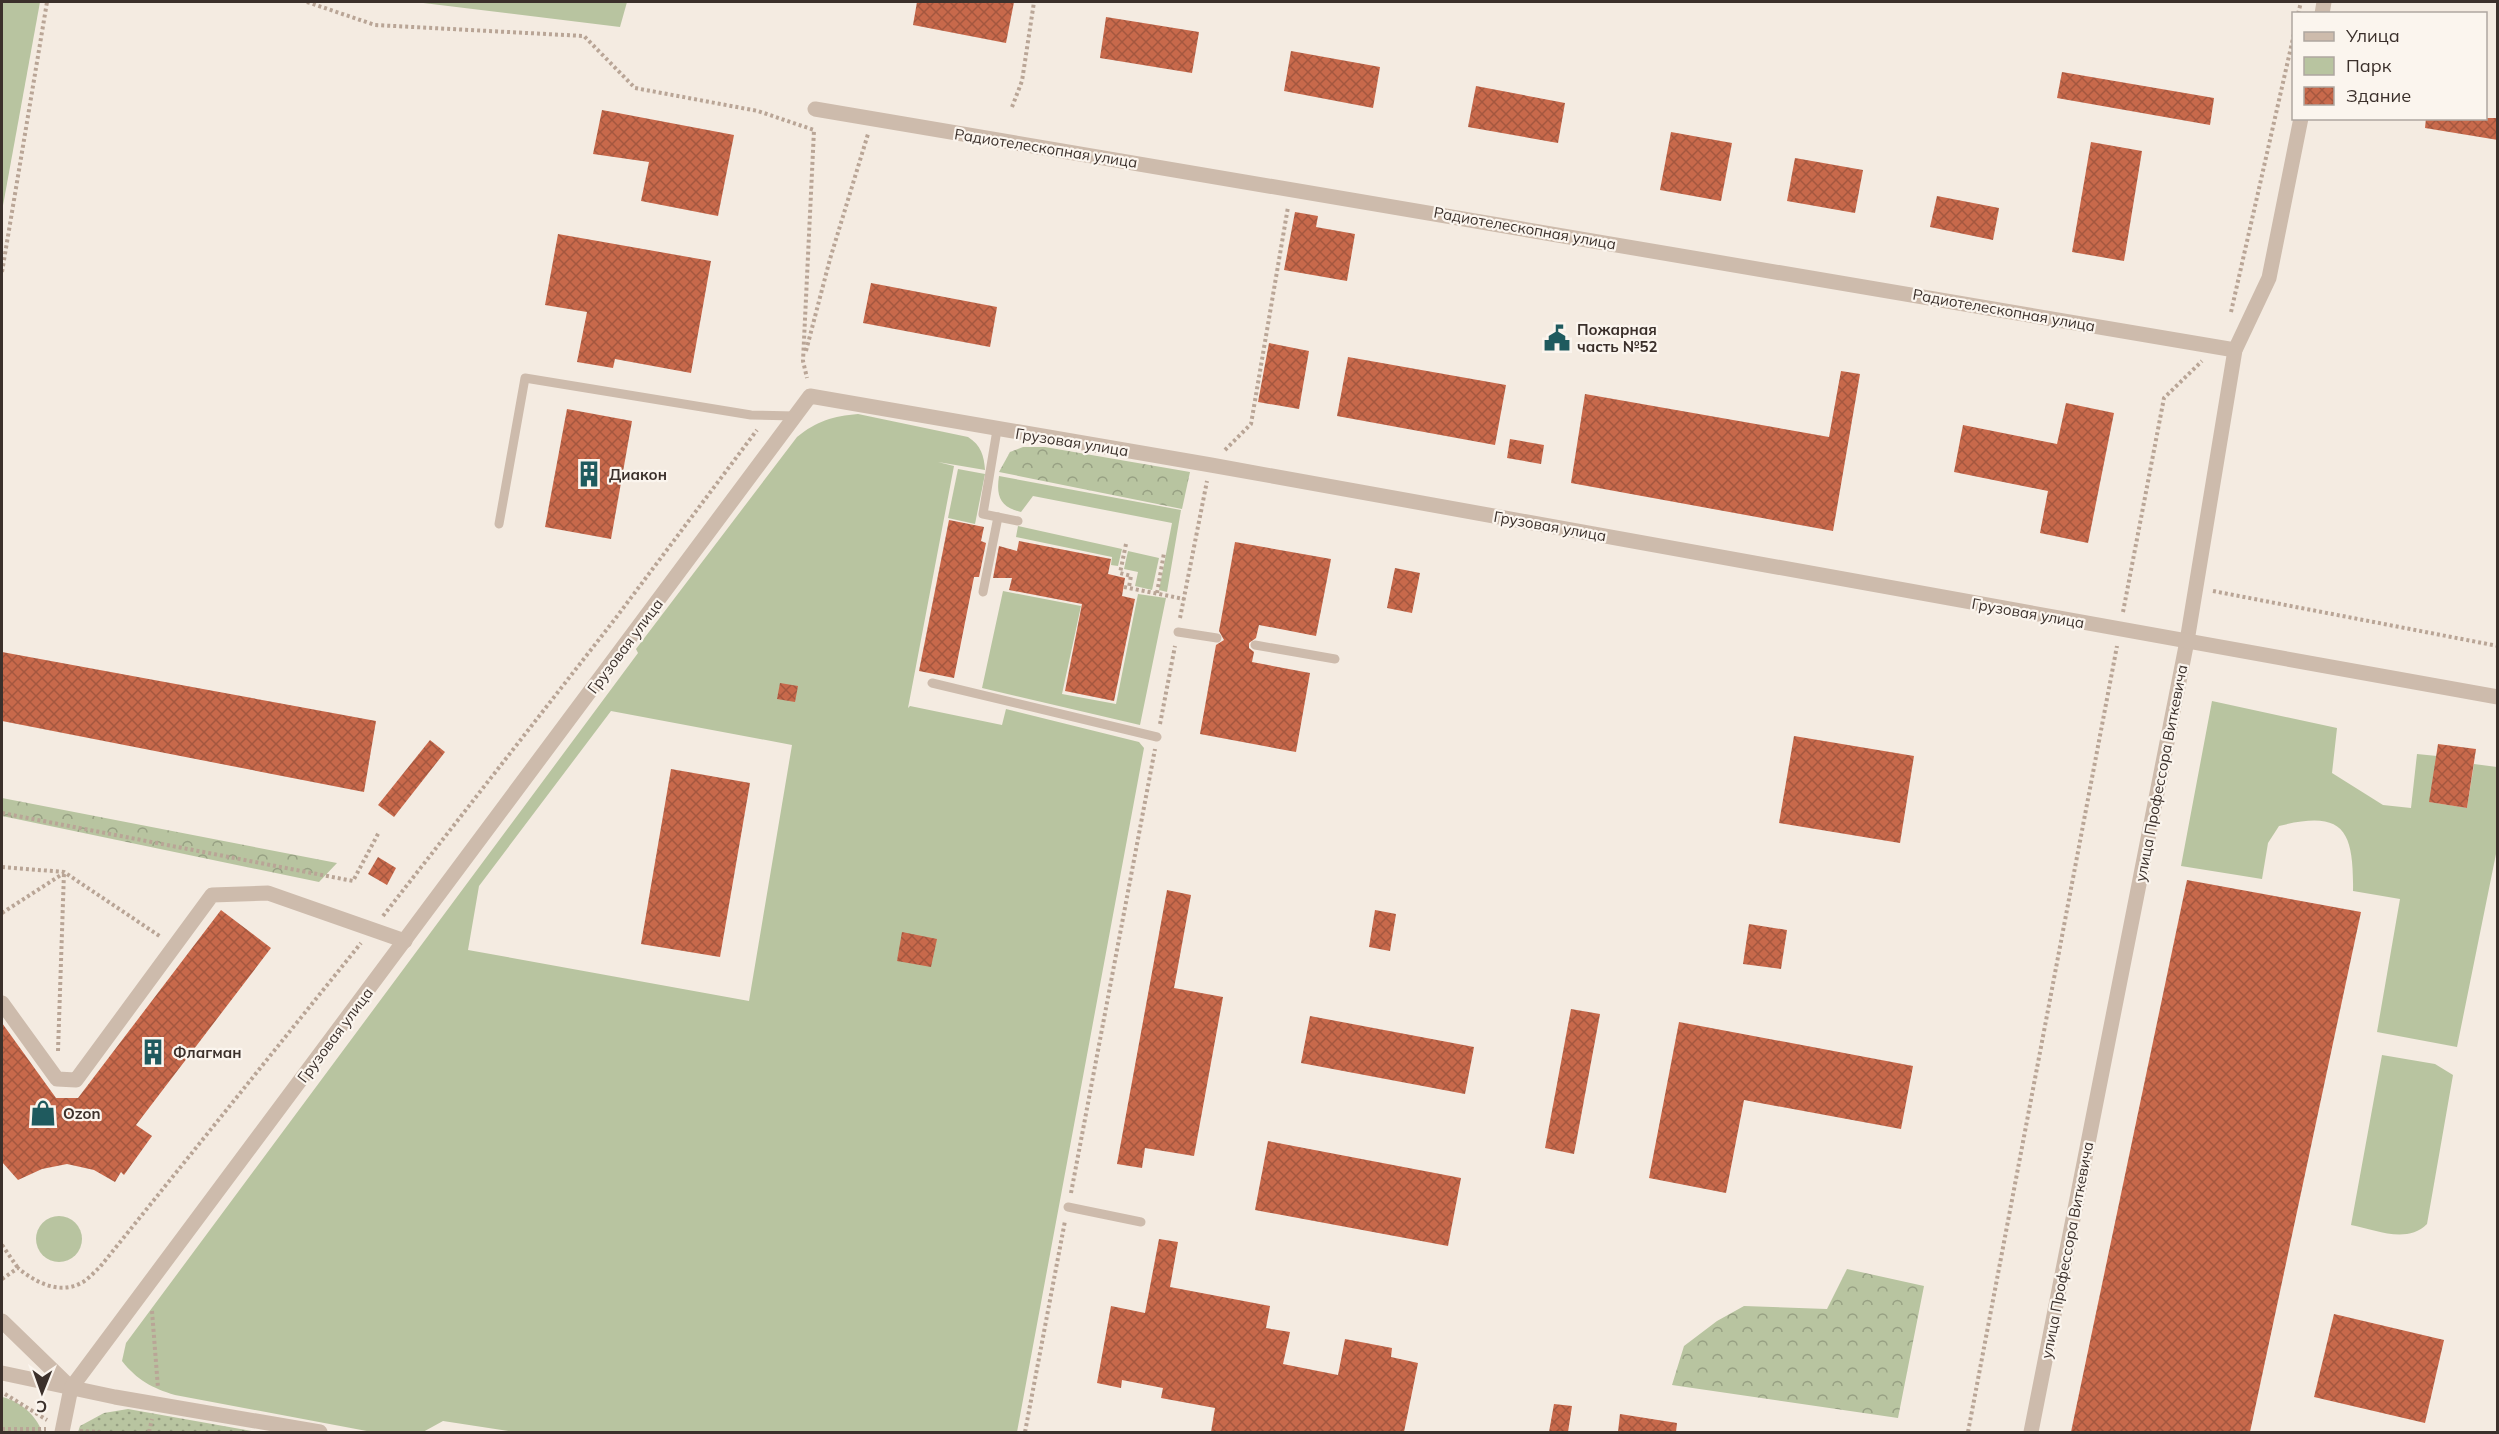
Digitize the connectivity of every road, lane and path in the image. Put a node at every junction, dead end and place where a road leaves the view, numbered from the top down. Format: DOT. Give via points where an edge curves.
graph roads {
  1 [pos="46,2"];
  2 [pos="307,2"];
  3 [pos="1034,2"];
  4 [pos="2292,43"];
  5 [pos="1012,107"];
  6 [pos="815,110"];
  7 [pos="873,119"];
  8 [pos="2301,120"];
  9 [pos="1291,189"];
  10 [pos="2,272"];
  11 [pos="2217,347"];
  12 [pos="2235,350"];
  13 [pos="803,361"];
  14 [pos="810,396"];
  15 [pos="768,416"];
  16 [pos="795,416"];
  17 [pos="997,430"];
  18 [pos="1211,465"];
  19 [pos="998,517"];
  20 [pos="1018,521"];
  21 [pos="499,524"];
  22 [pos="1126,544"];
  23 [pos="1164,553"];
  24 [pos="2195,587"];
  25 [pos="983,592"];
  26 [pos="1157,593"];
  27 [pos="1184,599"];
  28 [pos="2120,630"];
  29 [pos="1178,632"];
  30 [pos="1217,638"];
  31 [pos="2187,641"];
  32 [pos="1255,645"];
  33 [pos="2498,646"];
  34 [pos="1335,659"];
  35 [pos="932,683"];
  36 [pos="2498,697"];
  37 [pos="1157,737"];
  38 [pos="2,813"];
  39 [pos="379,831"];
  40 [pos="2,867"];
  41 [pos="64,872"];
  42 [pos="2,913"];
  43 [pos="373,929"];
  44 [pos="405,941"];
  45 [pos="175,946"];
  46 [pos="2,1003"];
  47 [pos="57,1079"];
  48 [pos="1068,1207"];
  49 [pos="1141,1222"];
  50 [pos="2,1245"];
  51 [pos="18,1268"];
  52 [pos="2,1279"];
  53 [pos="152,1311"];
  54 [pos="2,1322"];
  55 [pos="2,1373"];
  56 [pos="70,1386"];
  57 [pos="2,1393"];
  58 [pos="154,1404"];
  59 [pos="2,1429"];
  60 [pos="59,1431"];
  61 [pos="149,1432"];
  62 [pos="320,1432"];
  63 [pos="1025,1432"];
  64 [pos="1968,1432"];
  65 [pos="2031,1432"];
  1 -- 10 [label="path"];
  2 -- 13 [label="path" via="375,25 584,36 635,88 758,111 814,130"];
  3 -- 5 [label="path" via="1022,81"];
  4 -- 11 [label="path" via="2231,313"];
  6 -- 7 [label="street, Радиотелескопная улица"];
  7 -- 9 [label="street, Радиотелескопная улица"];
  7 -- 13 [label="path"];
  8 -- 12 [label="street, улица Профессора Виткевича" via="2269,278"];
  9 -- 11 [label="street, Радиотелескопная улица"];
  9 -- 18 [label="path" via="1251,424"];
  11 -- 12 [label="street, Радиотелескопная улица"];
  11 -- 28 [label="path" via="2164,398"];
  12 -- 24 [label="street, улица Профессора Виткевича"];
  13 -- 14 [label="path"];
  14 -- 16 [label="street, Грузовая улица"];
  14 -- 17 [label="street, Грузовая улица"];
  15 -- 16 [label="lane"];
  15 -- 21 [label="lane" via="525,378"];
  15 -- 43 [label="path"];
  16 -- 44 [label="street, Грузовая улица"];
  17 -- 18 [label="street, Грузовая улица"];
  17 -- 19 [label="lane" via="983,514"];
  18 -- 27 [label="path"];
  18 -- 28 [label="street, Грузовая улица"];
  19 -- 20 [label="lane"];
  19 -- 25 [label="lane"];
  22 -- 26 [label="path" via="1119,575 1131,576 1126,587"];
  23 -- 26 [label="path"];
  24 -- 31 [label="street, улица Профессора Виткевича"];
  24 -- 33 [label="path"];
  26 -- 27 [label="path"];
  27 -- 29 [label="path"];
  28 -- 31 [label="street, Грузовая улица"];
  28 -- 64 [label="path"];
  29 -- 30 [label="lane"];
  29 -- 37 [label="path"];
  31 -- 36 [label="street, Грузовая улица"];
  31 -- 65 [label="street, улица Профессора Виткевича"];
  32 -- 34 [label="lane"];
  35 -- 37 [label="lane" via="966,687"];
  37 -- 48 [label="path"];
  38 -- 39 [label="path" via="353,881"];
  40 -- 41 [label="path"];
  41 -- 42 [label="path"];
  41 -- 45 [label="path"];
  41 -- 47 [label="path"];
  43 -- 44 [label="street"];
  43 -- 45 [label="street" via="268,893 212,896"];
  43 -- 51 [label="path" via="100,1267 81,1284 57,1288 34,1281"];
  44 -- 56 [label="street, Грузовая улица"];
  45 -- 47 [label="street" via="76,1080"];
  46 -- 47 [label="street"];
  48 -- 49 [label="lane"];
  48 -- 63 [label="path"];
  50 -- 51 [label="path"];
  51 -- 52 [label="path"];
  53 -- 58 [label="path" via="159,1387"];
  54 -- 56 [label="street"];
  55 -- 56 [label="street"];
  56 -- 58 [label="street"];
  56 -- 60 [label="street"];
  57 -- 60 [label="path"];
  58 -- 61 [label="path"];
  58 -- 62 [label="street"];
  59 -- 60 [label="path"];
}
